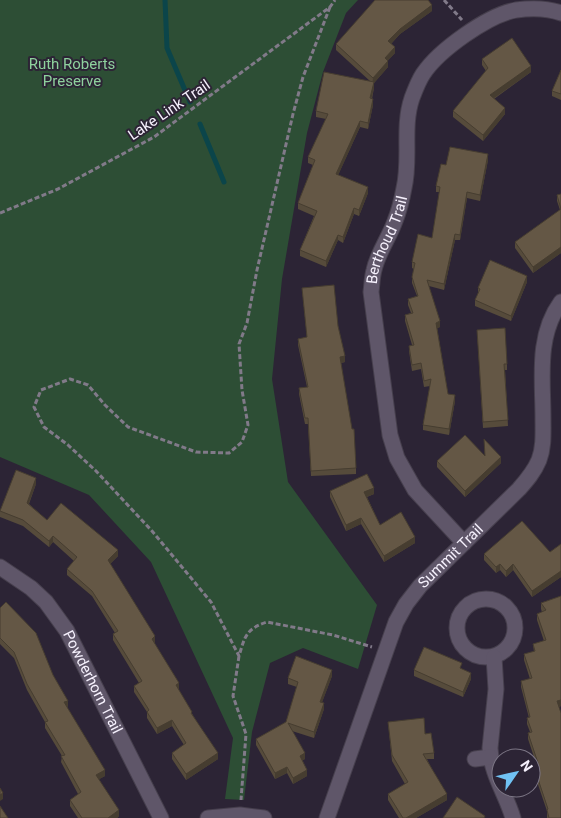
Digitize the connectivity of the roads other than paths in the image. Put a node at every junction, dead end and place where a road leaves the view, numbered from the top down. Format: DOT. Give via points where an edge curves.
graph roads {
  1 [pos="561,13"];
  2 [pos="561,302"];
  3 [pos="464,543"];
  4 [pos="0,567"];
  5 [pos="494,657"];
  6 [pos="490,757"];
  7 [pos="475,759"];
  8 [pos="161,818"];
  9 [pos="208,818"];
  10 [pos="264,818"];
  11 [pos="327,818"];
  12 [pos="513,818"];
  1 -- 3 [label="street, Berthoud Trail" via="540,9 515,10 495,18 442,52 423,74 412,99 407,123 405,186 395,222 375,263 371,292 390,435 397,458 415,490"];
  2 -- 3 [label="street, Summit Trail" via="544,342 544,439 539,459 520,489"];
  3 -- 11 [label="street, Summit Trail" via="420,586 396,622"];
  4 -- 8 [label="street, Powderhorn Trail" via="46,602 67,630"];
  5 -- 6 [label="street" via="496,689"];
  6 -- 7 [label="street"];
  6 -- 12 [label="street"];
  9 -- 10 [label="street" via="240,815"];
}
